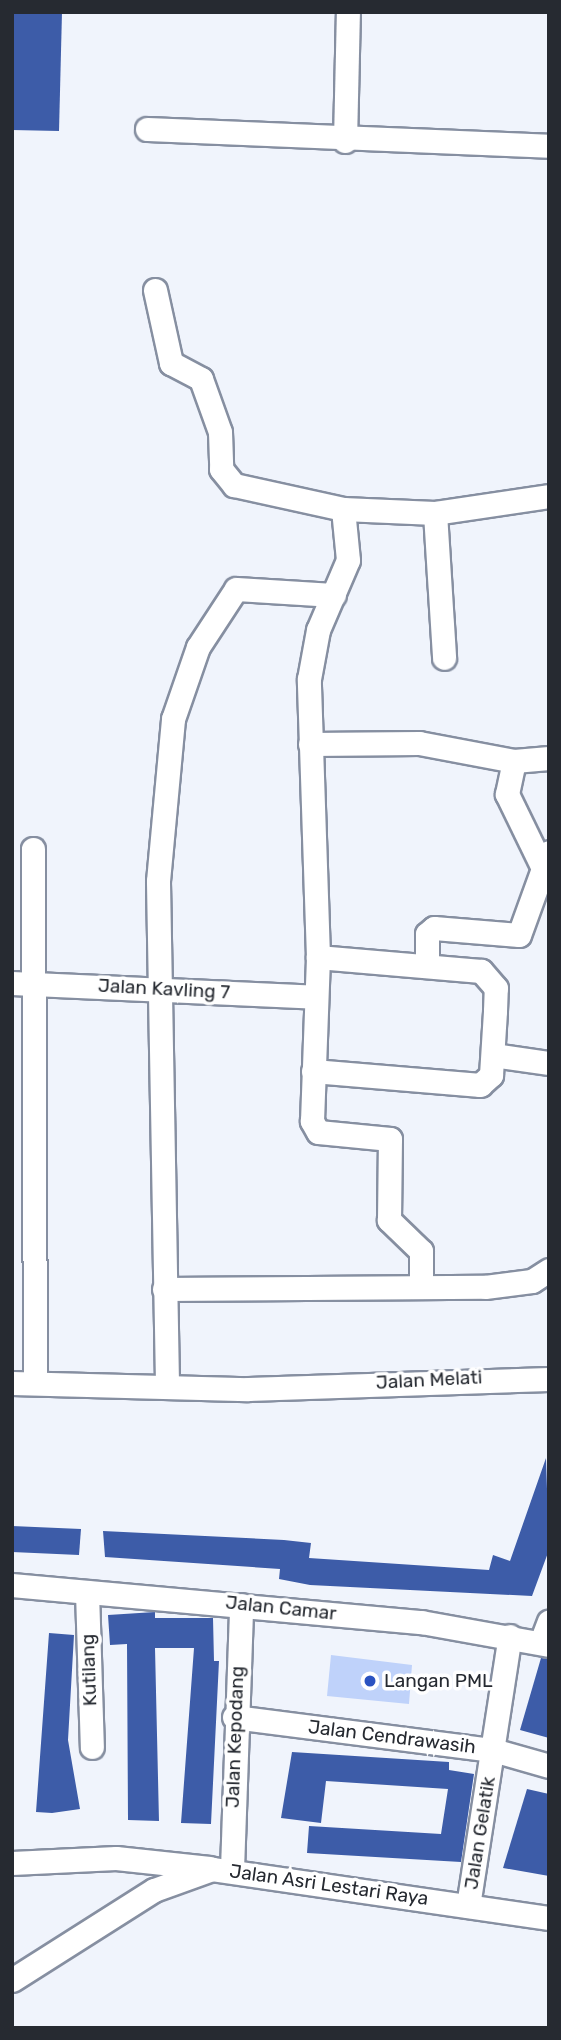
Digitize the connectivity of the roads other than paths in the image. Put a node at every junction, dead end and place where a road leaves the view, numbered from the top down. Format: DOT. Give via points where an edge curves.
graph roads {
  1 [pos="348,12"];
  2 [pos="146,129"];
  3 [pos="345,141"];
  4 [pos="549,146"];
  5 [pos="155,290"];
  6 [pos="549,496"];
  7 [pos="343,509"];
  8 [pos="435,513"];
  9 [pos="334,595"];
  10 [pos="444,658"];
  11 [pos="310,744"];
  12 [pos="549,758"];
  13 [pos="514,761"];
  14 [pos="33,849"];
  15 [pos="545,858"];
  16 [pos="318,957"];
  17 [pos="427,965"];
  18 [pos="12,983"];
  19 [pos="38,984"];
  20 [pos="159,986"];
  21 [pos="315,996"];
  22 [pos="493,1055"];
  23 [pos="549,1063"];
  24 [pos="313,1071"];
  25 [pos="549,1270"];
  26 [pos="421,1286"];
  27 [pos="164,1289"];
  28 [pos="549,1379"];
  29 [pos="23,1383"];
  30 [pos="167,1383"];
  31 [pos="12,1585"];
  32 [pos="87,1592"];
  33 [pos="241,1605"];
  34 [pos="510,1636"];
  35 [pos="546,1636"];
  36 [pos="234,1717"];
  37 [pos="92,1747"];
  38 [pos="493,1750"];
  39 [pos="549,1766"];
  40 [pos="12,1863"];
  41 [pos="222,1869"];
  42 [pos="468,1906"];
  43 [pos="549,1918"];
  44 [pos="12,1980"];
  1 -- 3 [label="street"];
  2 -- 3 [label="street"];
  3 -- 4 [label="street"];
  5 -- 7 [label="street" via="171,363 201,379 220,432 221,469 234,485"];
  6 -- 8 [label="street"];
  7 -- 8 [label="street"];
  7 -- 9 [label="street" via="348,560"];
  8 -- 10 [label="street"];
  9 -- 11 [label="street" via="318,630 309,679"];
  9 -- 20 [label="street" via="236,589 198,647 173,719 161,809"];
  11 -- 13 [label="street" via="419,743"];
  11 -- 16 [label="street"];
  12 -- 13 [label="street"];
  13 -- 15 [label="street" via="507,794"];
  14 -- 19 [label="street"];
  15 -- 17 [label="street" via="519,935 434,928 427,934"];
  16 -- 17 [label="street"];
  16 -- 21 [label="street"];
  17 -- 22 [label="street" via="491,978"];
  18 -- 19 [label="street, Jalan Kavling 7"];
  19 -- 20 [label="street, Jalan Kavling 7"];
  19 -- 29 [label="street"];
  20 -- 21 [label="street, Jalan Kavling 7"];
  20 -- 27 [label="street"];
  21 -- 24 [label="street"];
  22 -- 23 [label="street"];
  22 -- 24 [label="street" via="491,1075 480,1086"];
  24 -- 26 [label="street" via="318,1132 390,1139 389,1220 421,1251"];
  25 -- 26 [label="street" via="532,1281 485,1287"];
  26 -- 27 [label="street"];
  27 -- 30 [label="street"];
  28 -- 30 [label="street, Jalan Melati" via="497,1376 310,1387"];
  29 -- 30 [label="street, Jalan Melati"];
  31 -- 32 [label="street, Jalan Camar"];
  32 -- 33 [label="street, Jalan Camar"];
  32 -- 37 [label="street, Kutilang"];
  33 -- 34 [label="street, Jalan Camar"];
  33 -- 36 [label="street, Jalan Kepodang"];
  34 -- 35 [label="street, Jalan Camar"];
  34 -- 38 [label="street, Jalan Gelatik"];
  36 -- 38 [label="street, Jalan Cendrawasih"];
  36 -- 41 [label="street, Jalan Kepodang"];
  38 -- 39 [label="street, Jalan Cendrawasih"];
  38 -- 42 [label="street, Jalan Gelatik"];
  40 -- 41 [label="street" via="116,1858"];
  41 -- 42 [label="street, Jalan Asri Lestari Raya"];
  41 -- 44 [label="street, Jalan Asri Lestari Raya" via="154,1890"];
  42 -- 43 [label="street, Jalan Asri Lestari Raya"];
}
